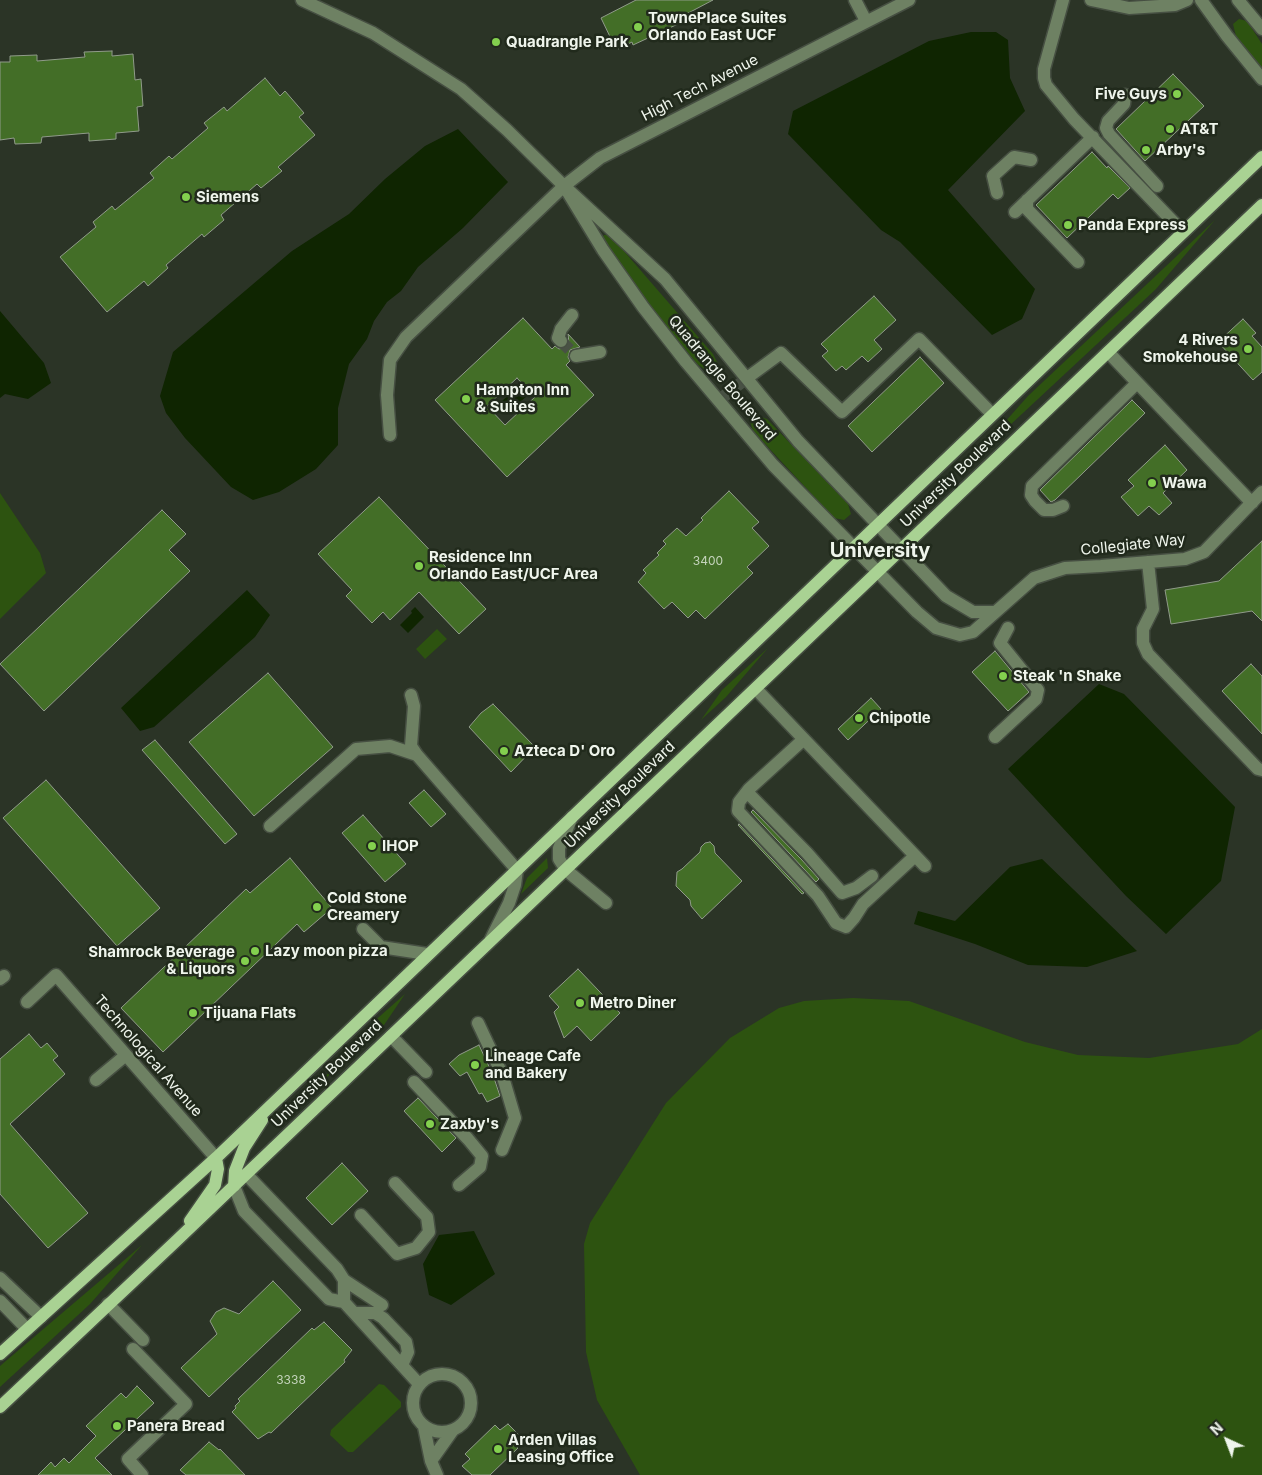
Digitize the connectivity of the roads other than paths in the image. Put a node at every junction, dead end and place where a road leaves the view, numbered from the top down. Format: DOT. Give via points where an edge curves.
graph roads {
  1 [pos="302,0"];
  2 [pos="855,0"];
  3 [pos="909,0"];
  4 [pos="1062,0"];
  5 [pos="1091,0"];
  6 [pos="1187,0"];
  7 [pos="1201,0"];
  8 [pos="1238,0"];
  9 [pos="866,21"];
  10 [pos="1262,29"];
  11 [pos="1262,79"];
  12 [pos="1126,96"];
  13 [pos="1093,137"];
  14 [pos="1262,157"];
  15 [pos="1032,160"];
  16 [pos="564,186"];
  17 [pos="1157,186"];
  18 [pos="997,193"];
  19 [pos="1027,200"];
  20 [pos="1262,205"];
  21 [pos="1014,212"];
  22 [pos="1183,232"];
  23 [pos="1078,262"];
  24 [pos="572,315"];
  25 [pos="561,341"];
  26 [pos="600,352"];
  27 [pos="1108,352"];
  28 [pos="576,356"];
  29 [pos="747,378"];
  30 [pos="1137,383"];
  31 [pos="992,414"];
  32 [pos="390,435"];
  33 [pos="1262,492"];
  34 [pos="1252,503"];
  35 [pos="1063,506"];
  36 [pos="878,524"];
  37 [pos="853,548"];
  38 [pos="901,549"];
  39 [pos="1148,562"];
  40 [pos="878,572"];
  41 [pos="995,612"];
  42 [pos="1008,628"];
  43 [pos="756,689"];
  44 [pos="411,696"];
  45 [pos="995,738"];
  46 [pos="804,739"];
  47 [pos="417,755"];
  48 [pos="1262,770"];
  49 [pos="747,792"];
  50 [pos="572,817"];
  51 [pos="270,826"];
  52 [pos="915,856"];
  53 [pos="925,866"];
  54 [pos="517,870"];
  55 [pos="566,870"];
  56 [pos="872,876"];
  57 [pos="606,903"];
  58 [pos="363,929"];
  59 [pos="490,942"];
  60 [pos="427,954"];
  61 [pos="27,1002"];
  62 [pos="478,1023"];
  63 [pos="391,1036"];
  64 [pos="126,1055"];
  65 [pos="426,1072"];
  66 [pos="96,1080"];
  67 [pos="414,1082"];
  68 [pos="271,1104"];
  69 [pos="502,1150"];
  70 [pos="216,1158"];
  71 [pos="246,1174"];
  72 [pos="395,1183"];
  73 [pos="460,1185"];
  74 [pos="234,1186"];
  75 [pos="361,1215"];
  76 [pos="174,1243"];
  77 [pos="0,1278"];
  78 [pos="344,1280"];
  79 [pos="0,1301"];
  80 [pos="344,1302"];
  81 [pos="108,1304"];
  82 [pos="382,1305"];
  83 [pos="355,1314"];
  84 [pos="41,1317"];
  85 [pos="27,1329"];
  86 [pos="144,1340"];
  87 [pos="133,1350"];
  88 [pos="0,1354"];
  89 [pos="402,1365"];
  90 [pos="419,1384"];
  91 [pos="0,1407"];
  92 [pos="424,1427"];
  93 [pos="453,1430"];
  94 [pos="431,1461"];
  95 [pos="142,1475"];
  96 [pos="437,1475"];
  1 -- 16 [label="street, Quadrangle Boulevard" via="374,32 461,89"];
  2 -- 9 [label="street"];
  3 -- 9 [label="street, High Tech Avenue"];
  4 -- 13 [label="street" via="1044,78 1053,94"];
  5 -- 6 [label="street" via="1129,8 1175,6"];
  7 -- 11 [label="street"];
  8 -- 10 [label="street"];
  9 -- 16 [label="street, High Tech Avenue" via="600,158"];
  12 -- 17 [label="street" via="1124,104 1108,121 1106,128"];
  13 -- 19 [label="street"];
  13 -- 22 [label="street"];
  14 -- 22 [label="main road, University Boulevard"];
  15 -- 18 [label="street" via="1014,157 993,176"];
  16 -- 29 [label="street, Quadrangle Boulevard" via="665,279"];
  16 -- 32 [label="street, High Tech Avenue" via="406,337 390,360 386,395"];
  16 -- 37 [label="street, Quadrangle Boulevard" via="603,250 686,362 773,466"];
  19 -- 21 [label="street"];
  19 -- 23 [label="street" via="1027,208"];
  20 -- 27 [label="main road, University Boulevard"];
  22 -- 31 [label="main road, University Boulevard"];
  24 -- 25 [label="street" via="561,329 558,338"];
  26 -- 28 [label="street"];
  27 -- 30 [label="street"];
  27 -- 38 [label="main road, University Boulevard"];
  29 -- 31 [label="street" via="781,353 842,412 919,339"];
  29 -- 36 [label="street, Quadrangle Boulevard" via="798,440"];
  30 -- 34 [label="street"];
  30 -- 35 [label="street" via="1032,486 1031,495 1044,510"];
  31 -- 36 [label="main road, University Boulevard"];
  33 -- 34 [label="street, Collegiate Way"];
  34 -- 39 [label="street, Collegiate Way" via="1204,552 1185,559"];
  36 -- 37 [label="main road, University Boulevard"];
  36 -- 38 [label="street, Quadrangle Boulevard"];
  37 -- 40 [label="street, Quadrangle Boulevard"];
  37 -- 50 [label="main road, University Boulevard"];
  38 -- 40 [label="main road, University Boulevard"];
  38 -- 41 [label="street" via="946,596 973,612"];
  39 -- 41 [label="street, Collegiate Way" via="1057,570 1034,578"];
  39 -- 48 [label="street" via="1154,609 1143,629 1143,643 1148,654"];
  40 -- 41 [label="street, Collegiate Way" via="936,628 960,635 973,632"];
  40 -- 43 [label="main road, University Boulevard"];
  42 -- 45 [label="street" via="1000,643 1038,690 1036,699"];
  43 -- 46 [label="street"];
  43 -- 55 [label="main road, University Boulevard"];
  44 -- 47 [label="street" via="414,706 411,746"];
  46 -- 49 [label="street"];
  46 -- 52 [label="street"];
  47 -- 51 [label="street" via="390,746 356,750"];
  47 -- 54 [label="street"];
  49 -- 52 [label="street" via="738,802 738,811 818,896 836,922 846,927 863,904"];
  49 -- 56 [label="street" via="842,893 856,888"];
  50 -- 54 [label="main road, University Boulevard"];
  50 -- 55 [label="street" via="559,848 559,859"];
  52 -- 53 [label="street"];
  54 -- 59 [label="street" via="509,903"];
  54 -- 60 [label="main road, University Boulevard"];
  55 -- 57 [label="street"];
  55 -- 59 [label="main road, University Boulevard"];
  58 -- 60 [label="street" via="381,947"];
  59 -- 63 [label="main road, University Boulevard"];
  60 -- 68 [label="main road, University Boulevard"];
  61 -- 64 [label="street, Technological Avenue" via="56,975"];
  62 -- 69 [label="street" via="502,1074 515,1118"];
  63 -- 65 [label="street"];
  63 -- 71 [label="main road, University Boulevard"];
  64 -- 66 [label="street"];
  64 -- 70 [label="street, Technological Avenue"];
  67 -- 73 [label="street" via="482,1156 480,1166"];
  68 -- 70 [label="main road, University Boulevard"];
  68 -- 74 [label="main road" via="244,1148 235,1171"];
  70 -- 76 [label="main road" via="215,1185"];
  70 -- 84 [label="main road, University Boulevard"];
  71 -- 74 [label="main road, University Boulevard"];
  71 -- 78 [label="street"];
  72 -- 75 [label="street" via="427,1217 429,1232 416,1248 397,1254"];
  74 -- 76 [label="main road, University Boulevard"];
  74 -- 80 [label="street" via="244,1211 329,1299"];
  76 -- 81 [label="main road, University Boulevard"];
  77 -- 84 [label="street"];
  78 -- 80 [label="street"];
  78 -- 82 [label="street"];
  79 -- 85 [label="street"];
  80 -- 83 [label="street"];
  81 -- 86 [label="street"];
  81 -- 91 [label="main road, University Boulevard"];
  83 -- 89 [label="street"];
  83 -- 89 [label="street" via="375,1313 406,1342 408,1352"];
  84 -- 85 [label="main road, University Boulevard"];
  85 -- 88 [label="main road, University Boulevard"];
  87 -- 95 [label="street" via="186,1404 128,1460"];
  89 -- 90 [label="street"];
  90 -- 92 [label="street" via="412,1403"];
  90 -- 93 [label="street" via="428,1377 444,1374 454,1376 465,1386 471,1399 471,1409 468,1418"];
  92 -- 93 [label="street" via="438,1432"];
  92 -- 94 [label="street"];
  93 -- 94 [label="street"];
  94 -- 96 [label="street"];
}
